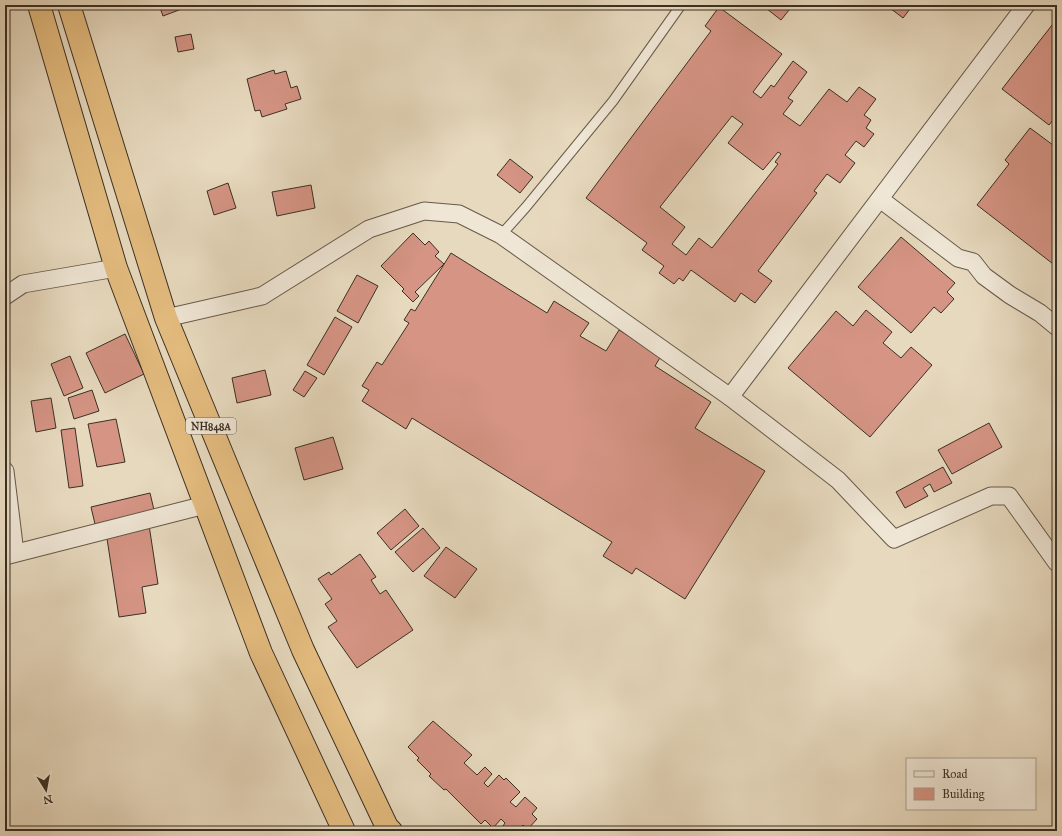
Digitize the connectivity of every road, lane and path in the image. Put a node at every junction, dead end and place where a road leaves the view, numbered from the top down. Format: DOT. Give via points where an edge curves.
graph roads {
  1 [pos="39,5"];
  2 [pos="69,5"];
  3 [pos="681,5"];
  4 [pos="1026,5"];
  5 [pos="880,199"];
  6 [pos="501,235"];
  7 [pos="116,268"];
  8 [pos="5,296"];
  9 [pos="166,318"];
  10 [pos="1057,327"];
  11 [pos="730,397"];
  12 [pos="5,471"];
  13 [pos="205,505"];
  14 [pos="10,555"];
  15 [pos="1057,563"];
  16 [pos="344,831"];
  17 [pos="391,831"];
  1 -- 7 [label="highway, NH848A"];
  2 -- 9 [label="highway, NH848A"];
  3 -- 6 [label="lane" via="614,101"];
  4 -- 5 [label="street"];
  5 -- 10 [label="street" via="958,258 973,262 984,276"];
  5 -- 11 [label="street"];
  6 -- 9 [label="street" via="459,214 424,211 369,229 262,296"];
  6 -- 11 [label="street"];
  7 -- 8 [label="street" via="23,284"];
  7 -- 13 [label="highway, NH848A"];
  9 -- 17 [label="highway, NH848A" via="303,650"];
  11 -- 15 [label="street" via="838,480 894,539 991,496 1009,496"];
  12 -- 14 [label="street"];
  13 -- 14 [label="street"];
  13 -- 16 [label="highway, NH848A" via="261,653"];
}
